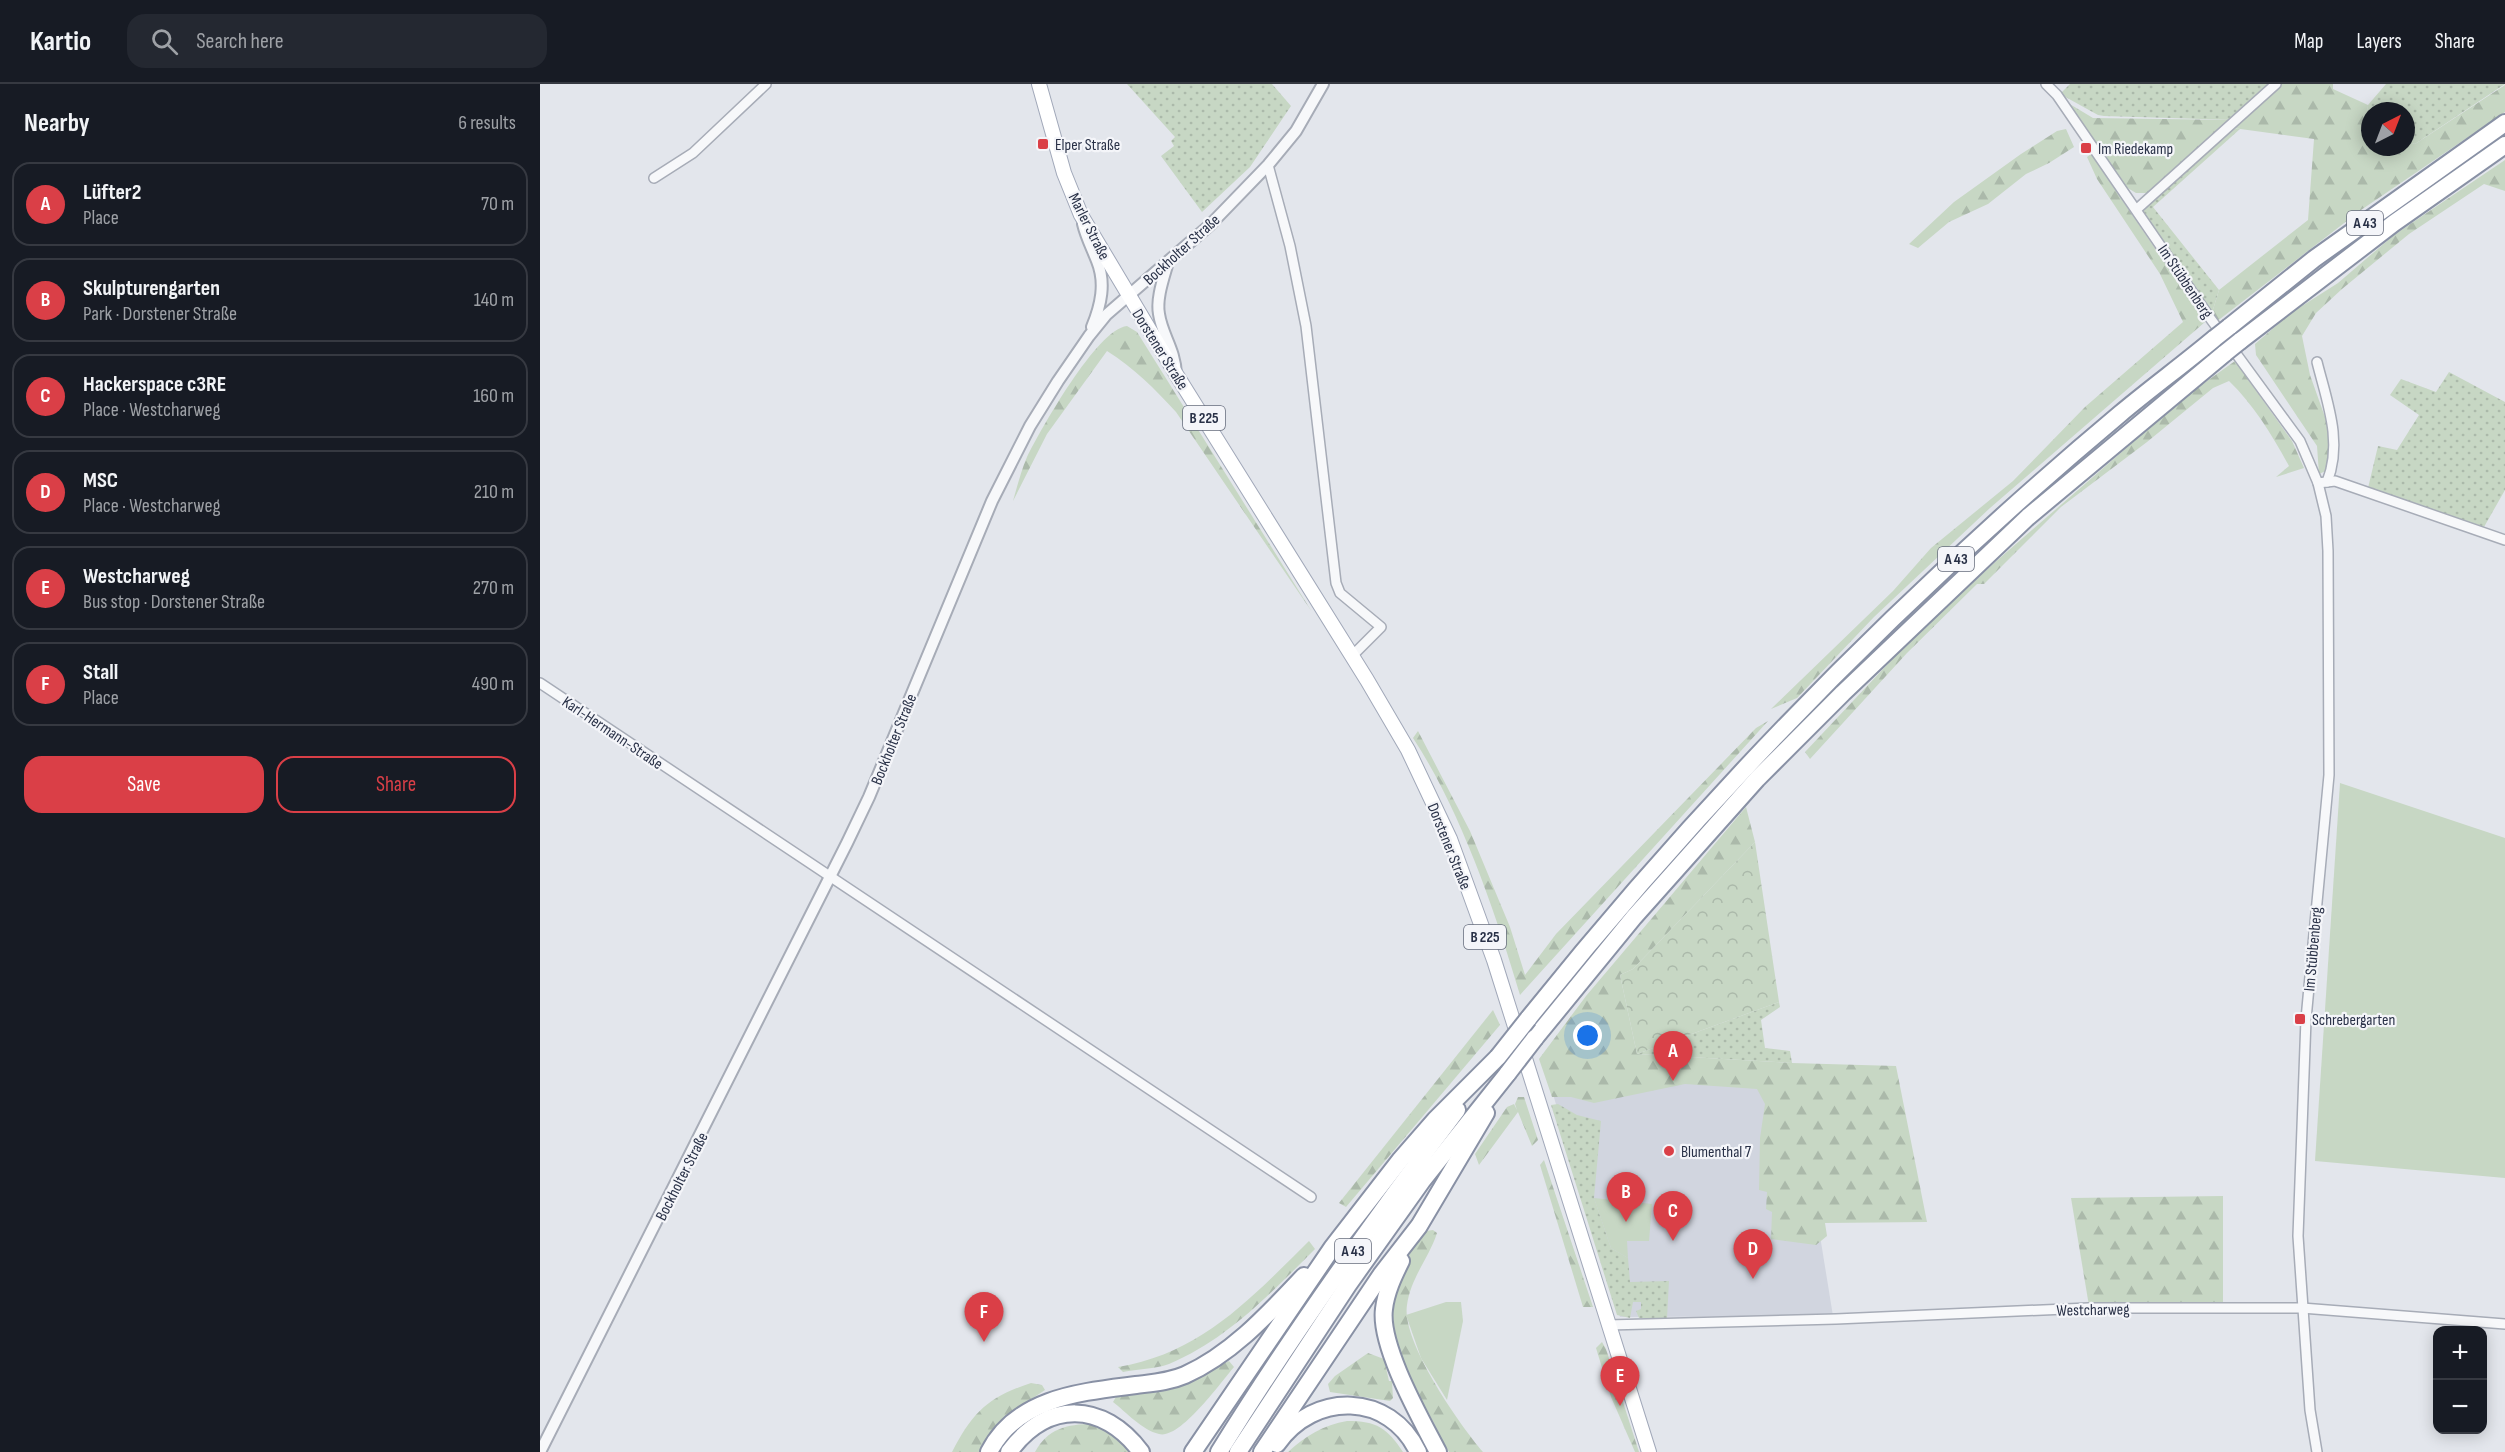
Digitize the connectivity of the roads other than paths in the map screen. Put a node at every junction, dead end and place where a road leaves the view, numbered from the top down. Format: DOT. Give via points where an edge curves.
graph roads {
  1 [pos="766,84"];
  2 [pos="1040,84"];
  3 [pos="1323,84"];
  4 [pos="2046,84"];
  5 [pos="2276,84"];
  6 [pos="2505,123"];
  7 [pos="2505,145"];
  8 [pos="1268,165"];
  9 [pos="654,178"];
  10 [pos="2137,209"];
  11 [pos="1081,215"];
  12 [pos="1168,262"];
  13 [pos="1128,296"];
  14 [pos="1089,336"];
  15 [pos="2317,362"];
  16 [pos="1176,374"];
  17 [pos="2323,482"];
  18 [pos="2505,540"];
  19 [pos="1352,656"];
  20 [pos="540,683"];
  21 [pos="831,875"];
  22 [pos="1498,1057"];
  23 [pos="1508,1073"];
  24 [pos="1311,1197"];
  25 [pos="1419,1226"];
  26 [pos="1332,1248"];
  27 [pos="2302,1308"];
  28 [pos="2505,1323"];
  29 [pos="1608,1325"];
  30 [pos="540,1452"];
  31 [pos="989,1452"];
  32 [pos="1009,1452"];
  33 [pos="1142,1452"];
  34 [pos="1193,1452"];
  35 [pos="1219,1452"];
  36 [pos="1238,1452"];
  37 [pos="1262,1452"];
  38 [pos="1271,1452"];
  39 [pos="1418,1452"];
  40 [pos="1438,1452"];
  41 [pos="1649,1452"];
  42 [pos="2317,1452"];
  1 -- 9 [label="street" via="693,153"];
  2 -- 11 [label="main road, Marler Straße / B 225" via="1059,155"];
  3 -- 8 [label="street, Bockholter Straße" via="1296,131"];
  4 -- 10 [label="street, Im Stübbenberg"];
  5 -- 10 [label="street"];
  6 -- 22 [label="highway, A 43, bridge" via="2314,259 2121,413 1952,563 1731,784 1608,921"];
  7 -- 23 [label="highway, A 43, bridge" via="2394,223 2240,341 2028,517 1757,779 1634,917"];
  8 -- 12 [label="street, Bockholter Straße"];
  8 -- 19 [label="street" via="1306,326 1336,583 1340,593 1381,627"];
  10 -- 17 [label="street, Im Stübbenberg" via="2300,441"];
  11 -- 13 [label="main road, Marler Straße / B 225"];
  11 -- 14 [label="street" via="1098,263 1102,288"];
  12 -- 13 [label="street, Bockholter Straße"];
  12 -- 16 [label="street" via="1159,314 1176,357"];
  13 -- 14 [label="street, Bockholter Straße"];
  13 -- 16 [label="main road, Dorstener Straße / B 225"];
  14 -- 21 [label="street, Bockholter Straße" via="1030,426 992,501 869,797"];
  15 -- 17 [label="street, Im Stübbenberg" via="2334,426 2335,456"];
  16 -- 19 [label="main road, Dorstener Straße / B 225"];
  17 -- 18 [label="street" via="2335,481"];
  17 -- 27 [label="street, Im Stübbenberg" via="2328,551 2329,775 2305,1031 2298,1236"];
  19 -- 29 [label="main road, Dorstener Straße / B 225" via="1408,750 1450,839 1494,960"];
  20 -- 21 [label="street, Karl-Hermann-Straße"];
  21 -- 24 [label="street, Karl-Hermann-Straße"];
  21 -- 30 [label="street, Bockholter Straße"];
  22 -- 26 [label="highway" via="1434,1120"];
  22 -- 35 [label="highway, A 43" via="1343,1264"];
  23 -- 25 [label="highway"];
  23 -- 36 [label="highway, A 43" via="1409,1200"];
  25 -- 37 [label="highway" via="1381,1275"];
  25 -- 40 [label="highway" via="1416,1239 1390,1284 1383,1311 1394,1361"];
  26 -- 31 [label="highway" via="1266,1316 1237,1341 1185,1375 1163,1382 1074,1394 1038,1405 1008,1426"];
  26 -- 34 [label="highway"];
  27 -- 28 [label="street, Westcharweg"];
  27 -- 29 [label="street, Westcharweg" via="2088,1308"];
  27 -- 42 [label="street, Im Stübbenberg"];
  29 -- 41 [label="main road, Dorstener Straße / B 225"];
  32 -- 33 [label="highway" via="1031,1427 1051,1417 1083,1413 1117,1425"];
  38 -- 39 [label="highway" via="1284,1433 1307,1416 1349,1405 1389,1416 1412,1439"];
}
